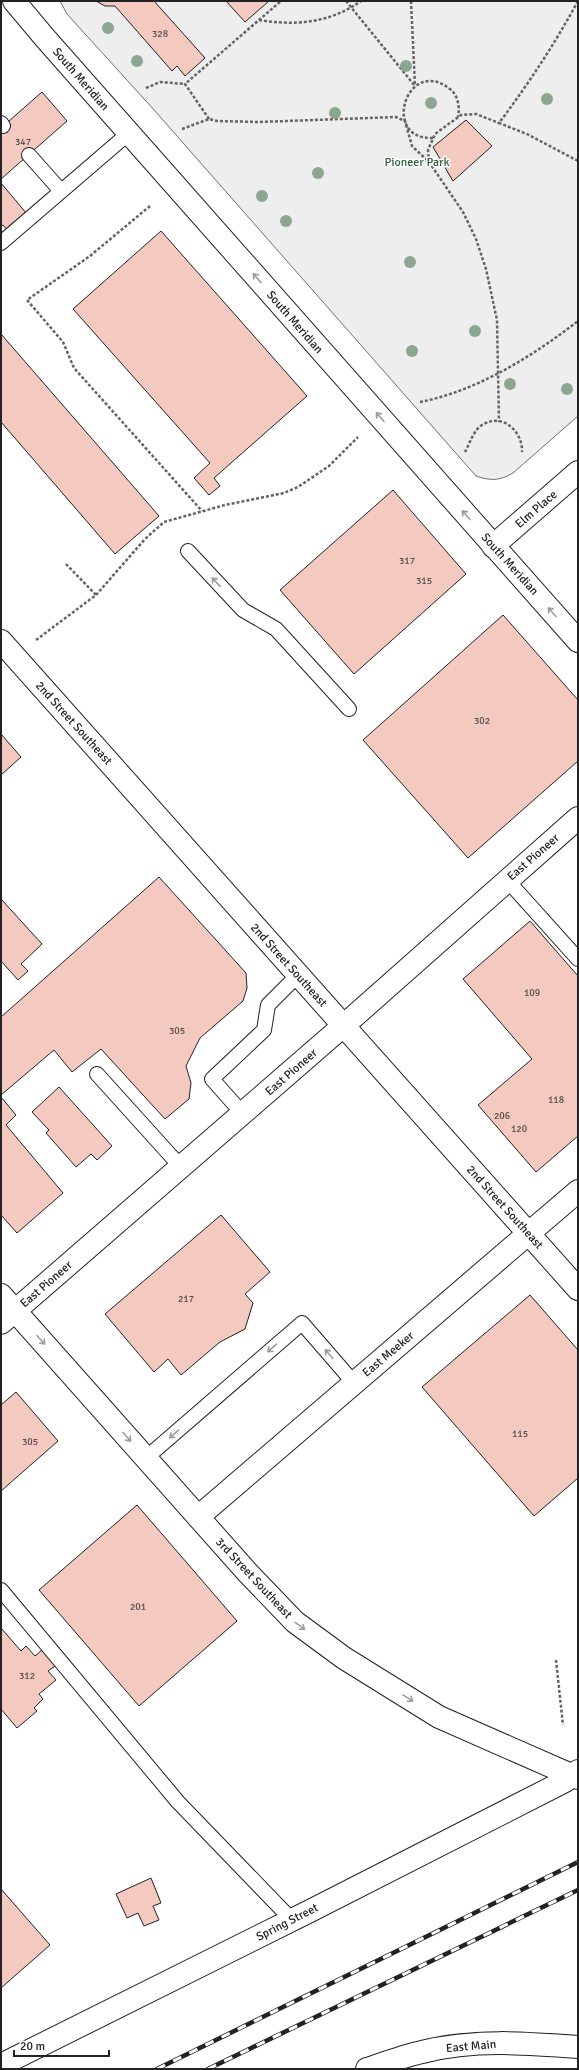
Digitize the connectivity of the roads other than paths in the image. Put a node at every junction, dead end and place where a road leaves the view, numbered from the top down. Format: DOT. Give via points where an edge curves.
graph roads {
  1 [pos="14,1"];
  2 [pos="129,133"];
  3 [pos="29,154"];
  4 [pos="61,191"];
  5 [pos="1,243"];
  6 [pos="578,472"];
  7 [pos="493,546"];
  8 [pos="188,551"];
  9 [pos="1,641"];
  10 [pos="578,641"];
  11 [pos="349,709"];
  12 [pos="578,818"];
  13 [pos="507,880"];
  14 [pos="578,959"];
  15 [pos="298,975"];
  16 [pos="344,1026"];
  17 [pos="97,1074"];
  18 [pos="243,1114"];
  19 [pos="181,1167"];
  20 [pos="578,1191"];
  21 [pos="529,1234"];
  22 [pos="578,1289"];
  23 [pos="6,1310"];
  24 [pos="354,1383"];
  25 [pos="146,1458"];
  26 [pos="198,1517"];
  27 [pos="1,1590"];
  28 [pos="576,1775"];
  29 [pos="292,1920"];
  30 [pos="578,2047"];
  31 [pos="1,2065"];
  32 [pos="367,2069"];
  1 -- 2 [label="main road, South Meridian"];
  2 -- 4 [label="lane"];
  7 -- 2 [label="main road, South Meridian, one-way"];
  3 -- 4 [label="lane"];
  4 -- 5 [label="lane"];
  6 -- 7 [label="main road, Elm Place"];
  10 -- 7 [label="main road, South Meridian, one-way"];
  11 -- 8 [label="lane, one-way" via="276,628 242,610"];
  9 -- 15 [label="main road, 2nd Street Southeast"];
  12 -- 13 [label="main road, East Pioneer"];
  13 -- 14 [label="lane"];
  13 -- 16 [label="main road, East Pioneer"];
  15 -- 16 [label="main road, 2nd Street Southeast"];
  15 -- 18 [label="lane" via="268,1005 264,1030 212,1079"];
  16 -- 18 [label="main road, East Pioneer"];
  16 -- 21 [label="main road, 2nd Street Southeast"];
  17 -- 19 [label="lane"];
  18 -- 19 [label="main road, East Pioneer"];
  19 -- 23 [label="main road, East Pioneer"];
  20 -- 21 [label="main road, East Meeker"];
  21 -- 22 [label="main road, 2nd Street Southeast"];
  21 -- 24 [label="main road, East Meeker"];
  23 -- 25 [label="main road, 3rd Street Southeast, one-way"];
  24 -- 25 [label="lane, one-way" via="302,1323"];
  24 -- 26 [label="main road, East Meeker"];
  25 -- 26 [label="main road, 3rd Street Southeast"];
  26 -- 28 [label="main road, 3rd Street Southeast, one-way" via="295,1622 344,1658 439,1717"];
  27 -- 29 [label="lane" via="178,1802"];
  28 -- 29 [label="main road, Spring Street"];
  29 -- 31 [label="main road, Spring Street"];
  30 -- 32 [label="main road, East Main" via="526,2042 464,2045 423,2052"];
}
